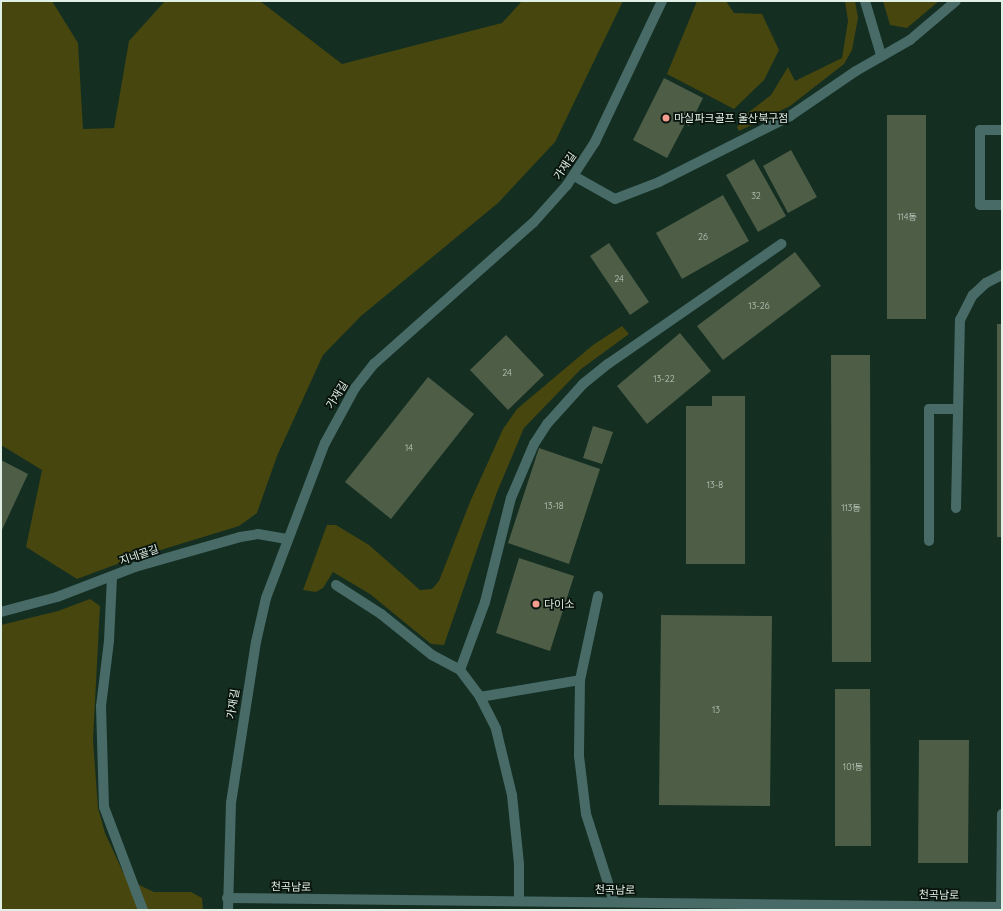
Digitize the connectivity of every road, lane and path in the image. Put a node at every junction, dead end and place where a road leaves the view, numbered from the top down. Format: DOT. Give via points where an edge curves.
graph roads {
  1 [pos="662,1"];
  2 [pos="865,1"];
  3 [pos="956,1"];
  4 [pos="881,55"];
  5 [pos="1002,130"];
  6 [pos="574,176"];
  7 [pos="1002,205"];
  8 [pos="781,244"];
  9 [pos="1002,275"];
  10 [pos="957,408"];
  11 [pos="956,508"];
  12 [pos="287,539"];
  13 [pos="929,541"];
  14 [pos="112,577"];
  15 [pos="336,585"];
  16 [pos="598,596"];
  17 [pos="1,612"];
  18 [pos="460,670"];
  19 [pos="580,680"];
  20 [pos="480,697"];
  21 [pos="1002,814"];
  22 [pos="227,898"];
  23 [pos="519,901"];
  24 [pos="614,902"];
  25 [pos="1002,908"];
  26 [pos="143,910"];
  27 [pos="228,910"];
  1 -- 6 [label="street, 가재길" via="595,142"];
  2 -- 4 [label="street"];
  3 -- 4 [label="street" via="910,40"];
  4 -- 6 [label="street" via="790,116 629,196 609,197"];
  5 -- 7 [label="street" via="980,130 980,205"];
  6 -- 12 [label="street, 가재길" via="533,223 374,364 355,388 325,443"];
  8 -- 18 [label="street" via="608,364 583,384 547,424 534,444 511,498 485,602"];
  9 -- 10 [label="street" via="986,283 973,295 960,320"];
  10 -- 11 [label="street"];
  10 -- 13 [label="street" via="929,408"];
  12 -- 14 [label="street, 지네골길" via="258,534 240,537 135,567"];
  12 -- 22 [label="street, 가재길" via="266,598 244,707 231,802"];
  14 -- 17 [label="street, 지네골길" via="57,597"];
  14 -- 26 [label="street" via="109,641 101,706 104,807"];
  15 -- 18 [label="street" via="381,614 432,656"];
  16 -- 19 [label="street"];
  18 -- 20 [label="street"];
  19 -- 20 [label="street"];
  19 -- 24 [label="street" via="581,784 586,814"];
  20 -- 23 [label="street" via="496,729 512,795 520,864"];
  21 -- 25 [label="street"];
  22 -- 23 [label="street, 천곡남로"];
  22 -- 27 [label="street, 가재길"];
  23 -- 24 [label="street, 천곡남로"];
  24 -- 25 [label="street, 천곡남로"];
}
